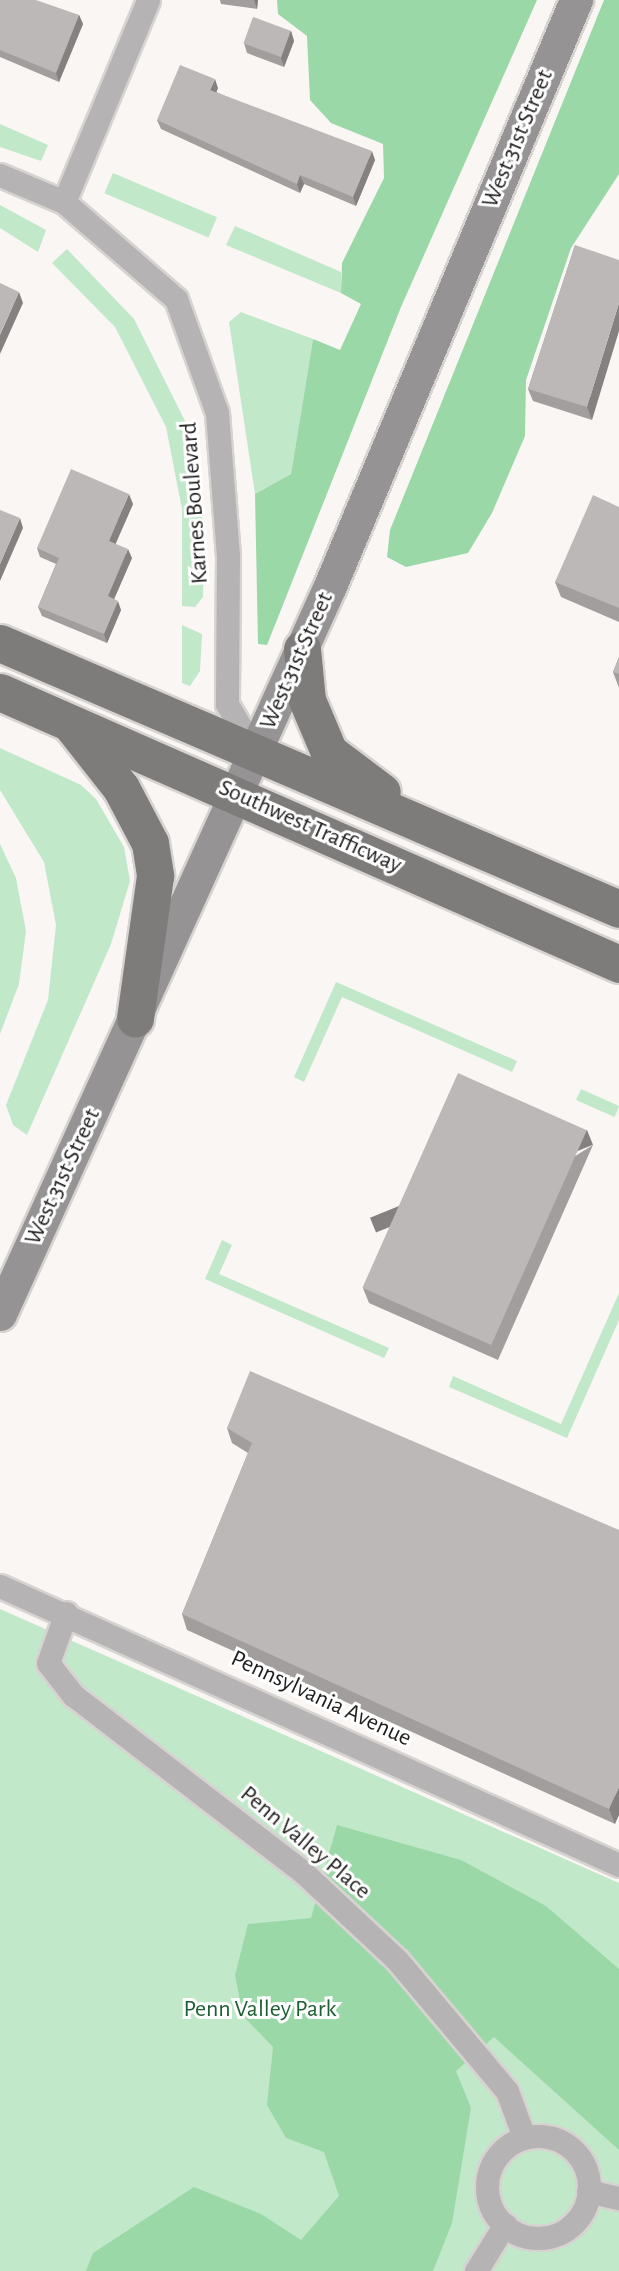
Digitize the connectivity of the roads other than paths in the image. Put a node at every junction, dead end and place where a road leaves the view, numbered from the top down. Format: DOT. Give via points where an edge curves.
graph roads {
  1 [pos="148,0"];
  2 [pos="576,0"];
  3 [pos="0,175"];
  4 [pos="64,202"];
  5 [pos="0,643"];
  6 [pos="302,649"];
  7 [pos="0,692"];
  8 [pos="70,723"];
  9 [pos="256,753"];
  10 [pos="237,795"];
  11 [pos="276,812"];
  12 [pos="421,823"];
  13 [pos="619,909"];
  14 [pos="619,964"];
  15 [pos="135,1019"];
  16 [pos="0,1314"];
  17 [pos="0,1586"];
  18 [pos="66,1613"];
  19 [pos="619,1865"];
  20 [pos="524,2137"];
  21 [pos="588,2191"];
  22 [pos="619,2198"];
  23 [pos="505,2224"];
  24 [pos="476,2271"];
  1 -- 4 [label="street"];
  2 -- 6 [label="main road, West 31st Street"];
  3 -- 4 [label="street, Karnes Boulevard"];
  4 -- 9 [label="street, Karnes Boulevard" via="177,299 217,413 228,555 227,704"];
  5 -- 9 [label="main road, Southwest Trafficway"];
  6 -- 9 [label="main road, West 31st Street"];
  6 -- 12 [label="main road" via="307,699 329,752"];
  7 -- 8 [label="main road, Southwest Trafficway"];
  8 -- 10 [label="main road, Southwest Trafficway"];
  8 -- 15 [label="main road" via="121,788 150,843 155,876"];
  9 -- 10 [label="main road, West 31st Street"];
  9 -- 11 [label="main road"];
  9 -- 12 [label="main road, Southwest Trafficway"];
  10 -- 11 [label="main road, Southwest Trafficway"];
  10 -- 15 [label="main road, West 31st Street"];
  11 -- 14 [label="main road, Southwest Trafficway"];
  12 -- 13 [label="main road, Southwest Trafficway"];
  15 -- 16 [label="main road, West 31st Street"];
  17 -- 18 [label="street, Pennsylvania Avenue"];
  18 -- 19 [label="street, Pennsylvania Avenue"];
  18 -- 20 [label="street, Penn Valley Place" via="48,1663 72,1695 304,1873 397,1960 507,2091"];
  20 -- 21 [label="street" via="550,2136 571,2148 588,2172"];
  20 -- 23 [label="street" via="494,2159 487,2178 488,2198"];
  21 -- 22 [label="street"];
  21 -- 23 [label="street" via="583,2213 552,2237 517,2235"];
  23 -- 24 [label="street"];
}
